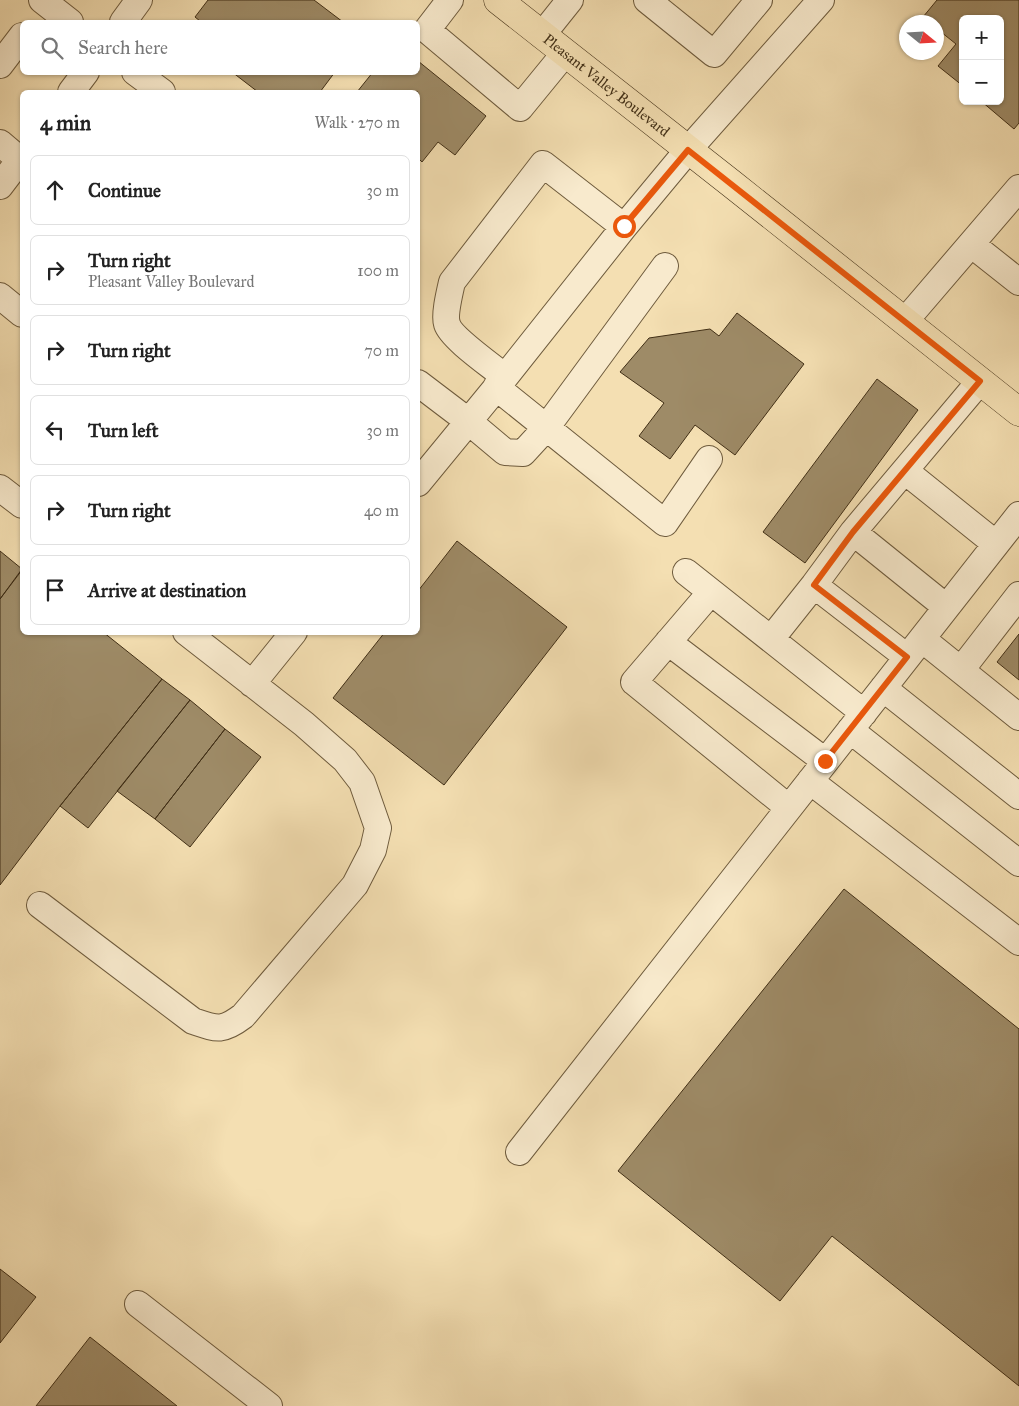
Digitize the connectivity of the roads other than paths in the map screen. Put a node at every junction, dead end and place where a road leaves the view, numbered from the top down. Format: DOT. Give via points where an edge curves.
graph roads {
  1 [pos="140,0"];
  2 [pos="450,0"];
  3 [pos="498,0"];
  4 [pos="570,0"];
  5 [pos="647,0"];
  6 [pos="759,0"];
  7 [pos="822,0"];
  8 [pos="43,7"];
  9 [pos="66,20"];
  10 [pos="125,20"];
  11 [pos="542,35"];
  12 [pos="20,39"];
  13 [pos="565,53"];
  14 [pos="0,65"];
  15 [pos="84,75"];
  16 [pos="139,75"];
  17 [pos="72,90"];
  18 [pos="159,90"];
  19 [pos="0,143"];
  20 [pos="688,150"];
  21 [pos="20,157"];
  22 [pos="20,159"];
  23 [pos="0,186"];
  24 [pos="1019,188"];
  25 [pos="624,226"];
  26 [pos="971,244"];
  27 [pos="665,266"];
  28 [pos="1019,282"];
  29 [pos="0,296"];
  30 [pos="20,312"];
  31 [pos="905,321"];
  32 [pos="980,381"];
  33 [pos="500,382"];
  34 [pos="420,385"];
  35 [pos="1019,412"];
  36 [pos="468,421"];
  37 [pos="546,428"];
  38 [pos="710,459"];
  39 [pos="905,471"];
  40 [pos="420,481"];
  41 [pos="0,488"];
  42 [pos="20,503"];
  43 [pos="1019,515"];
  44 [pos="853,532"];
  45 [pos="996,544"];
  46 [pos="686,572"];
  47 [pos="814,585"];
  48 [pos="711,592"];
  49 [pos="1019,595"];
  50 [pos="946,607"];
  51 [pos="190,635"];
  52 [pos="292,635"];
  53 [pos="771,639"];
  54 [pos="668,642"];
  55 [pos="914,648"];
  56 [pos="961,670"];
  57 [pos="252,684"];
  58 [pos="882,688"];
  59 [pos="1019,717"];
  60 [pos="857,721"];
  61 [pos="818,771"];
  62 [pos="1019,796"];
  63 [pos="789,808"];
  64 [pos="1019,863"];
  65 [pos="40,905"];
  66 [pos="1019,942"];
  67 [pos="519,1152"];
  68 [pos="138,1304"];
  69 [pos="269,1406"];
  1 -- 10 [label="lane"];
  2 -- 13 [label="lane" via="427,30 520,108"];
  3 -- 11 [label="main road, Pleasant Valley Boulevard"];
  4 -- 11 [label="lane"];
  5 -- 6 [label="lane" via="714,54"];
  7 -- 20 [label="lane"];
  8 -- 9 [label="lane"];
  11 -- 13 [label="main road, Pleasant Valley Boulevard"];
  12 -- 14 [label="lane"];
  13 -- 20 [label="main road, Pleasant Valley Boulevard"];
  15 -- 17 [label="lane"];
  16 -- 18 [label="lane"];
  19 -- 21 [label="lane"];
  20 -- 25 [label="lane"];
  20 -- 31 [label="main road, Pleasant Valley Boulevard"];
  22 -- 23 [label="lane"];
  24 -- 26 [label="lane"];
  25 -- 33 [label="lane"];
  25 -- 33 [label="lane" via="543,164 452,282 448,298 446,324 452,334"];
  26 -- 28 [label="lane"];
  26 -- 31 [label="lane"];
  27 -- 37 [label="lane"];
  29 -- 30 [label="lane"];
  31 -- 32 [label="main road, Pleasant Valley Boulevard"];
  32 -- 35 [label="main road, Pleasant Valley Boulevard"];
  32 -- 39 [label="lane"];
  33 -- 36 [label="lane"];
  33 -- 37 [label="lane"];
  34 -- 36 [label="lane"];
  36 -- 37 [label="lane" via="505,452 523,453"];
  36 -- 40 [label="lane"];
  37 -- 38 [label="lane" via="665,523"];
  39 -- 44 [label="lane"];
  39 -- 45 [label="lane"];
  41 -- 42 [label="lane"];
  43 -- 45 [label="lane"];
  44 -- 47 [label="lane"];
  44 -- 50 [label="lane"];
  45 -- 50 [label="lane"];
  46 -- 48 [label="lane"];
  47 -- 53 [label="lane"];
  47 -- 55 [label="lane"];
  48 -- 53 [label="lane"];
  48 -- 54 [label="lane"];
  49 -- 56 [label="lane"];
  50 -- 55 [label="lane"];
  51 -- 57 [label="lane"];
  52 -- 57 [label="lane"];
  53 -- 60 [label="lane"];
  54 -- 61 [label="lane"];
  54 -- 63 [label="lane" via="634,682"];
  55 -- 56 [label="lane"];
  55 -- 58 [label="lane"];
  56 -- 59 [label="lane"];
  57 -- 65 [label="lane" via="345,760 362,782 378,828 373,850 355,884 243,1016 230,1026 216,1028 193,1021"];
  58 -- 60 [label="lane"];
  58 -- 62 [label="lane"];
  60 -- 61 [label="lane"];
  60 -- 64 [label="lane"];
  61 -- 63 [label="lane"];
  61 -- 66 [label="lane"];
  63 -- 67 [label="lane"];
  68 -- 69 [label="lane"];
}
